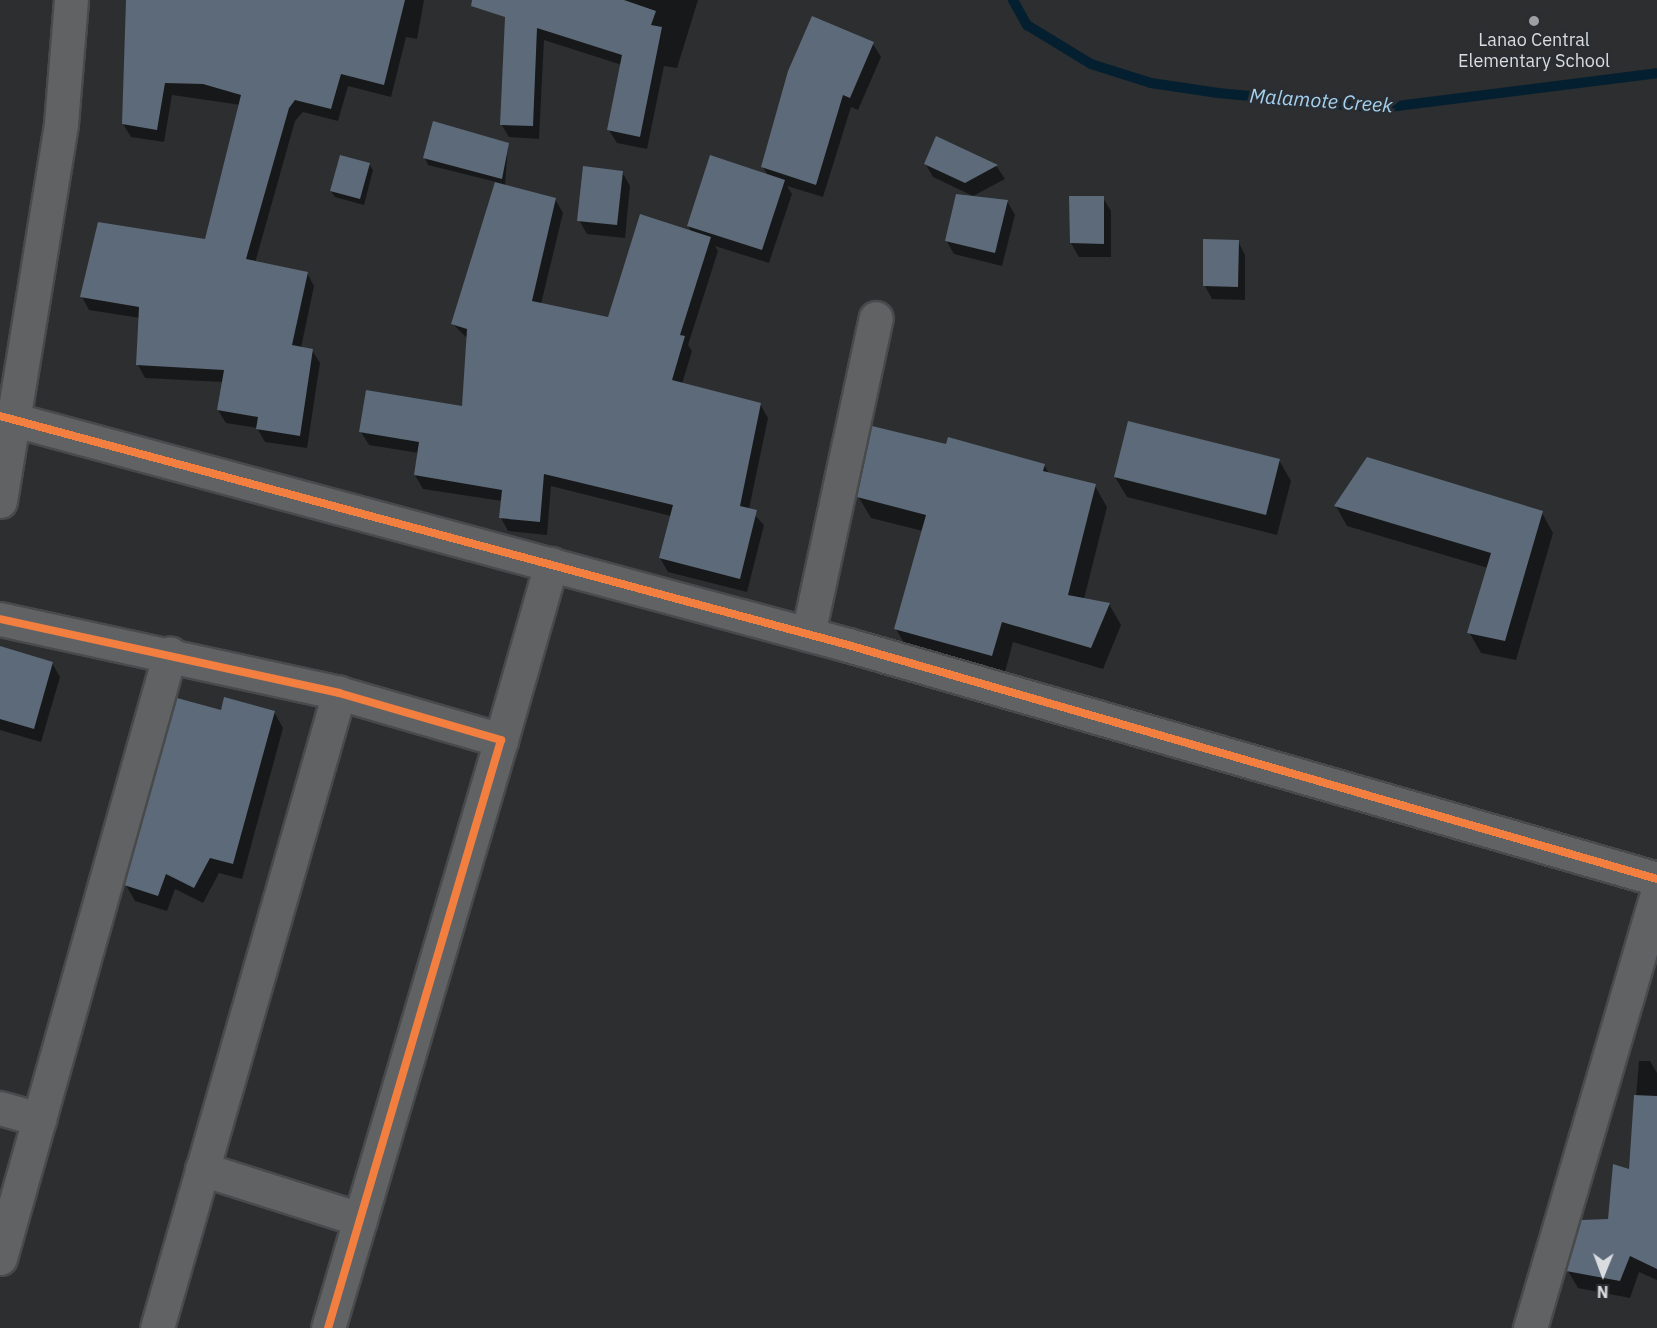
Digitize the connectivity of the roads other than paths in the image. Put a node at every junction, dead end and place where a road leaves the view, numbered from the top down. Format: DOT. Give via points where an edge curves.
graph roads {
  1 [pos="71,0"];
  2 [pos="876,318"];
  3 [pos="6,417"];
  4 [pos="0,501"];
  5 [pos="551,564"];
  6 [pos="0,619"];
  7 [pos="808,634"];
  8 [pos="170,653"];
  9 [pos="339,693"];
  10 [pos="501,740"];
  11 [pos="1657,879"];
  12 [pos="1657,894"];
  13 [pos="0,1108"];
  14 [pos="39,1119"];
  15 [pos="202,1169"];
  16 [pos="360,1219"];
  17 [pos="0,1258"];
  18 [pos="157,1328"];
  19 [pos="328,1328"];
  20 [pos="1530,1328"];
  1 -- 3 [label="street" via="61,124"];
  2 -- 7 [label="street"];
  3 -- 4 [label="street"];
  3 -- 5 [label="street"];
  5 -- 7 [label="street"];
  5 -- 10 [label="street"];
  6 -- 8 [label="street"];
  7 -- 11 [label="street"];
  8 -- 9 [label="street"];
  8 -- 14 [label="street"];
  9 -- 10 [label="street"];
  9 -- 15 [label="street"];
  10 -- 16 [label="street"];
  12 -- 20 [label="street"];
  13 -- 14 [label="street"];
  14 -- 17 [label="street"];
  15 -- 16 [label="street"];
  15 -- 18 [label="street"];
  16 -- 19 [label="street"];
}
